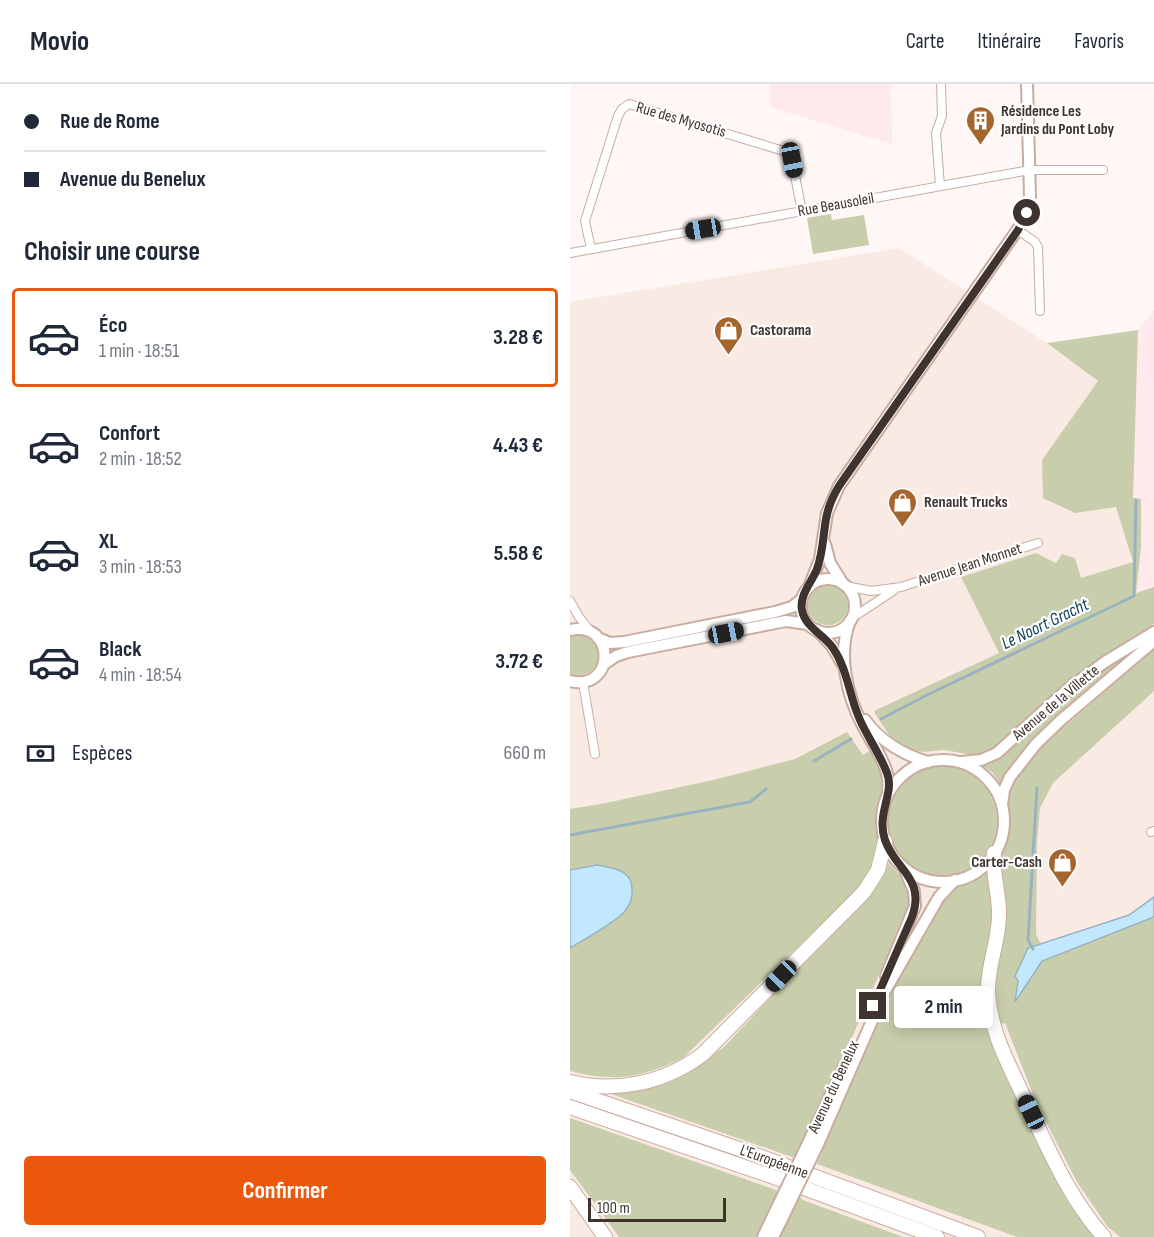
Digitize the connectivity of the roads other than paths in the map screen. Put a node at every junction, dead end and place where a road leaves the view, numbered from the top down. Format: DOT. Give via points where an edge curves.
graph roads {
  1 [pos="941,84"];
  2 [pos="1027,84"];
  3 [pos="1029,170"];
  4 [pos="1103,170"];
  5 [pos="939,186"];
  6 [pos="802,212"];
  7 [pos="1018,230"];
  8 [pos="591,249"];
  9 [pos="570,253"];
  10 [pos="1040,311"];
  11 [pos="824,534"];
  12 [pos="1038,543"];
  13 [pos="844,585"];
  14 [pos="809,587"];
  15 [pos="901,587"];
  16 [pos="802,599"];
  17 [pos="570,601"];
  18 [pos="851,620"];
  19 [pos="812,627"];
  20 [pos="570,630"];
  21 [pos="1154,632"];
  22 [pos="595,635"];
  23 [pos="1154,641"];
  24 [pos="603,665"];
  25 [pos="846,671"];
  26 [pos="570,681"];
  27 [pos="583,682"];
  28 [pos="854,702"];
  29 [pos="595,754"];
  30 [pos="929,762"];
  31 [pos="955,762"];
  32 [pos="888,795"];
  33 [pos="1001,806"];
  34 [pos="885,841"];
  35 [pos="994,853"];
  36 [pos="904,868"];
  37 [pos="955,880"];
  38 [pos="570,1082"];
  39 [pos="570,1091"];
  40 [pos="570,1107"];
  41 [pos="815,1139"];
  42 [pos="570,1187"];
  43 [pos="570,1200"];
  44 [pos="778,1217"];
  45 [pos="595,1237"];
  46 [pos="605,1237"];
  47 [pos="763,1237"];
  48 [pos="773,1237"];
  49 [pos="937,1237"];
  50 [pos="978,1237"];
  51 [pos="1104,1237"];
  1 -- 5 [label="street" via="942,116 936,131"];
  2 -- 3 [label="main road"];
  3 -- 4 [label="street, Rue Beausoleil"];
  3 -- 5 [label="street, Rue Beausoleil"];
  3 -- 7 [label="main road" via="1030,201"];
  5 -- 6 [label="street, Rue Beausoleil"];
  6 -- 8 [label="street, Rue Beausoleil"];
  6 -- 8 [label="street, Rue des Myosotis" via="787,152 629,104 618,116 586,220"];
  7 -- 10 [label="street" via="1035,242 1038,250"];
  7 -- 11 [label="main road" via="839,486 827,513"];
  8 -- 9 [label="street, Rue Beausoleil"];
  11 -- 13 [label="main road" via="830,563"];
  11 -- 14 [label="main road"];
  12 -- 15 [label="street, Avenue Jean Monnet"];
  13 -- 14 [label="main road" via="824,579"];
  13 -- 15 [label="street, Avenue Jean Monnet" via="871,591"];
  13 -- 18 [label="main road" via="855,602"];
  14 -- 16 [label="main road"];
  15 -- 18 [label="street, Avenue Jean Monnet"];
  16 -- 19 [label="main road" via="802,613"];
  16 -- 22 [label="main road" via="776,612 624,642 610,643"];
  17 -- 22 [label="street"];
  18 -- 19 [label="main road" via="835,632"];
  18 -- 25 [label="main road" via="844,644"];
  19 -- 24 [label="main road" via="786,621 628,652"];
  19 -- 25 [label="main road" via="832,646"];
  20 -- 22 [label="main road"];
  21 -- 31 [label="main road, Avenue de la Villette" via="1069,688 997,753 981,760"];
  22 -- 24 [label="main road" via="604,651"];
  23 -- 33 [label="main road, Avenue de la Villette" via="1031,749 1010,777"];
  24 -- 27 [label="main road" via="596,676"];
  25 -- 28 [label="main road"];
  26 -- 27 [label="main road"];
  27 -- 29 [label="street"];
  28 -- 30 [label="main road" via="882,738 906,754"];
  28 -- 32 [label="main road" via="859,720 888,774"];
  30 -- 31 [label="main road"];
  30 -- 32 [label="main road" via="903,775"];
  31 -- 33 [label="main road" via="986,778"];
  32 -- 34 [label="main road" via="882,819"];
  33 -- 35 [label="main road" via="1002,832"];
  34 -- 36 [label="main road"];
  34 -- 38 [label="highway" via="878,870 864,892 703,1054 670,1074 640,1083 603,1087"];
  35 -- 37 [label="main road" via="976,872"];
  35 -- 51 [label="highway" via="999,915 988,992 994,1031 1062,1177"];
  36 -- 37 [label="main road" via="930,880"];
  36 -- 41 [label="main road, Avenue du Benelux" via="916,896 914,911"];
  37 -- 41 [label="main road, Avenue du Benelux" via="941,894 885,991"];
  39 -- 50 [label="highway, L'Européenne"];
  40 -- 49 [label="highway, L'Européenne"];
  41 -- 44 [label="main road, Avenue du Benelux, bridge"];
  42 -- 46 [label="highway"];
  43 -- 45 [label="highway"];
  44 -- 47 [label="main road, Avenue du Benelux"];
  44 -- 48 [label="main road, Avenue du Benelux"];
}
